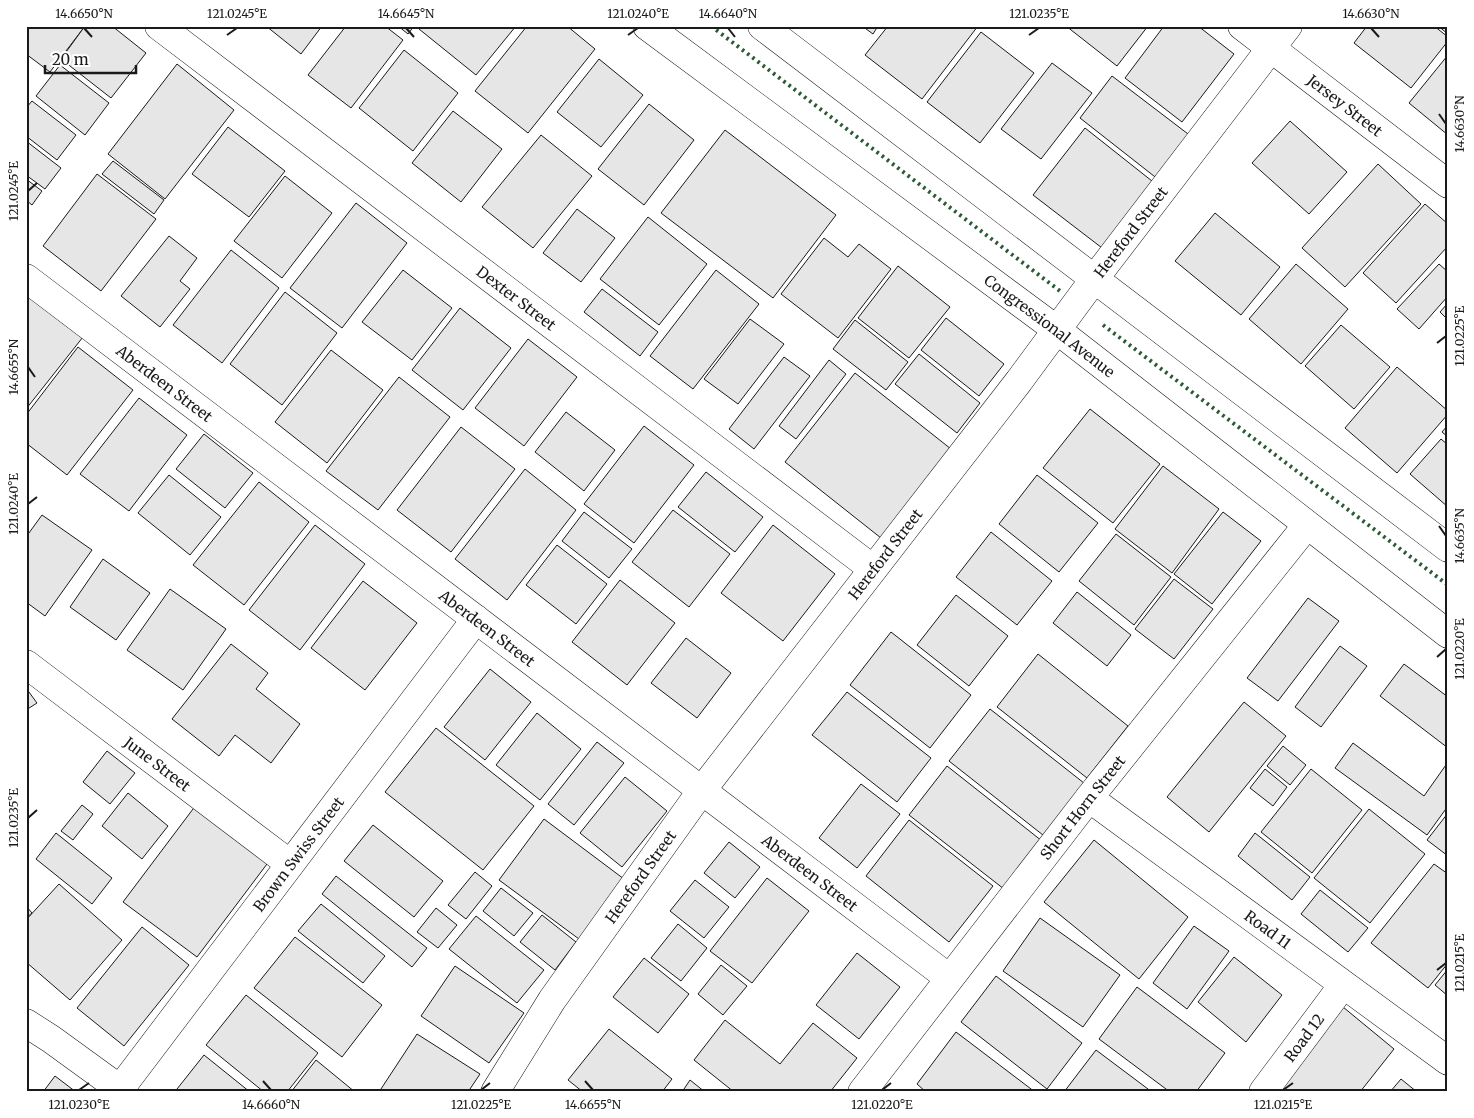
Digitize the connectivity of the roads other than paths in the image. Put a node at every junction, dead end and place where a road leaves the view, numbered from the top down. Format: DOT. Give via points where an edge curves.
graph roads {
  1 [pos="159,26"];
  2 [pos="647,26"];
  3 [pos="762,26"];
  4 [pos="1242,26"];
  5 [pos="1288,26"];
  6 [pos="1270,48"];
  7 [pos="1448,184"];
  8 [pos="26,278"];
  9 [pos="1095,278"];
  10 [pos="1057,330"];
  11 [pos="1307,525"];
  12 [pos="1448,548"];
  13 [pos="873,569"];
  14 [pos="476,619"];
  15 [pos="1448,634"];
  16 [pos="26,664"];
  17 [pos="702,790"];
  18 [pos="1089,798"];
  19 [pos="290,864"];
  20 [pos="949,978"];
  21 [pos="1343,985"];
  22 [pos="26,1024"];
  23 [pos="1448,1061"];
  24 [pos="122,1090"];
  25 [pos="495,1092"];
  26 [pos="862,1092"];
  27 [pos="1264,1092"];
  1 -- 13 [label="street, Dexter Street"];
  2 -- 10 [label="street, Congressional Avenue"];
  3 -- 9 [label="street"];
  4 -- 6 [label="street, Jersey Street"];
  5 -- 6 [label="street, Hereford Street"];
  6 -- 7 [label="street, Jersey Street"];
  6 -- 9 [label="street, Hereford Street"];
  8 -- 14 [label="street, Aberdeen Street"];
  9 -- 10 [label="street, Hereford Street"];
  9 -- 12 [label="street"];
  10 -- 11 [label="street, Congressional Avenue"];
  10 -- 13 [label="street, Hereford Street"];
  11 -- 15 [label="street, Congressional Avenue"];
  11 -- 18 [label="street, Short Horn Street"];
  13 -- 17 [label="street, Hereford Street"];
  14 -- 17 [label="street, Aberdeen Street"];
  14 -- 19 [label="street, Brown Swiss Street"];
  16 -- 19 [label="street, June Street"];
  17 -- 20 [label="street, Aberdeen Street"];
  17 -- 25 [label="street, Hereford Street" via="552,1000"];
  18 -- 20 [label="street, Short Horn Street"];
  18 -- 21 [label="street, Road 11"];
  19 -- 24 [label="street, Brown Swiss Street"];
  20 -- 26 [label="street, Short Horn Street"];
  21 -- 23 [label="street, Road 11"];
  21 -- 27 [label="street, Road 12"];
  22 -- 24 [label="street"];
}
